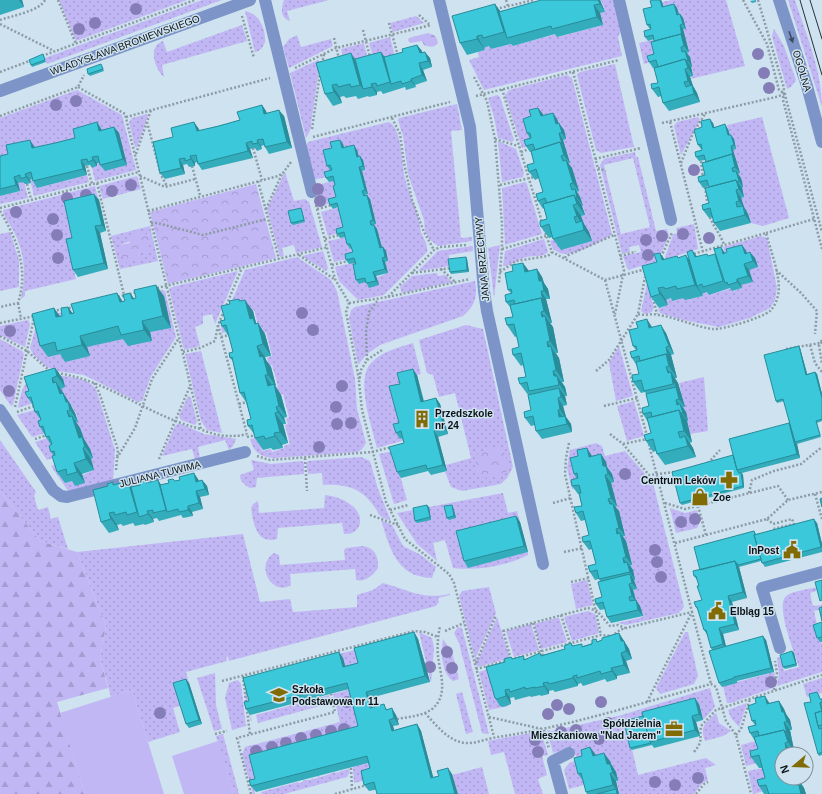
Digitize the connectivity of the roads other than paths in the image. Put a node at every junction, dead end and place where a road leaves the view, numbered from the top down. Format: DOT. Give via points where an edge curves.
graph roads {
  1 [pos="250,0"];
  2 [pos="265,0"];
  3 [pos="439,0"];
  4 [pos="619,0"];
  5 [pos="779,0"];
  6 [pos="0,91"];
  7 [pos="822,142"];
  8 [pos="312,192"];
  9 [pos="671,220"];
  10 [pos="8,411"];
  11 [pos="249,450"];
  12 [pos="543,564"];
  13 [pos="822,572"];
  14 [pos="780,648"];
  15 [pos="569,753"];
  16 [pos="562,794"];
  1 -- 6 [label="street, WŁADYSŁAWA BRONIEWSKIEGO"];
  2 -- 8 [label="street"];
  3 -- 12 [label="street, JANA BRZECHWY" via="470,127 487,311"];
  4 -- 9 [label="street"];
  5 -- 7 [label="street, OGÓLNA, one-way"];
  10 -- 11 [label="street, JULIANA TUWIMA" via="53,490 67,497"];
  13 -- 14 [label="street" via="762,588"];
  15 -- 16 [label="street" via="553,761"];
}
